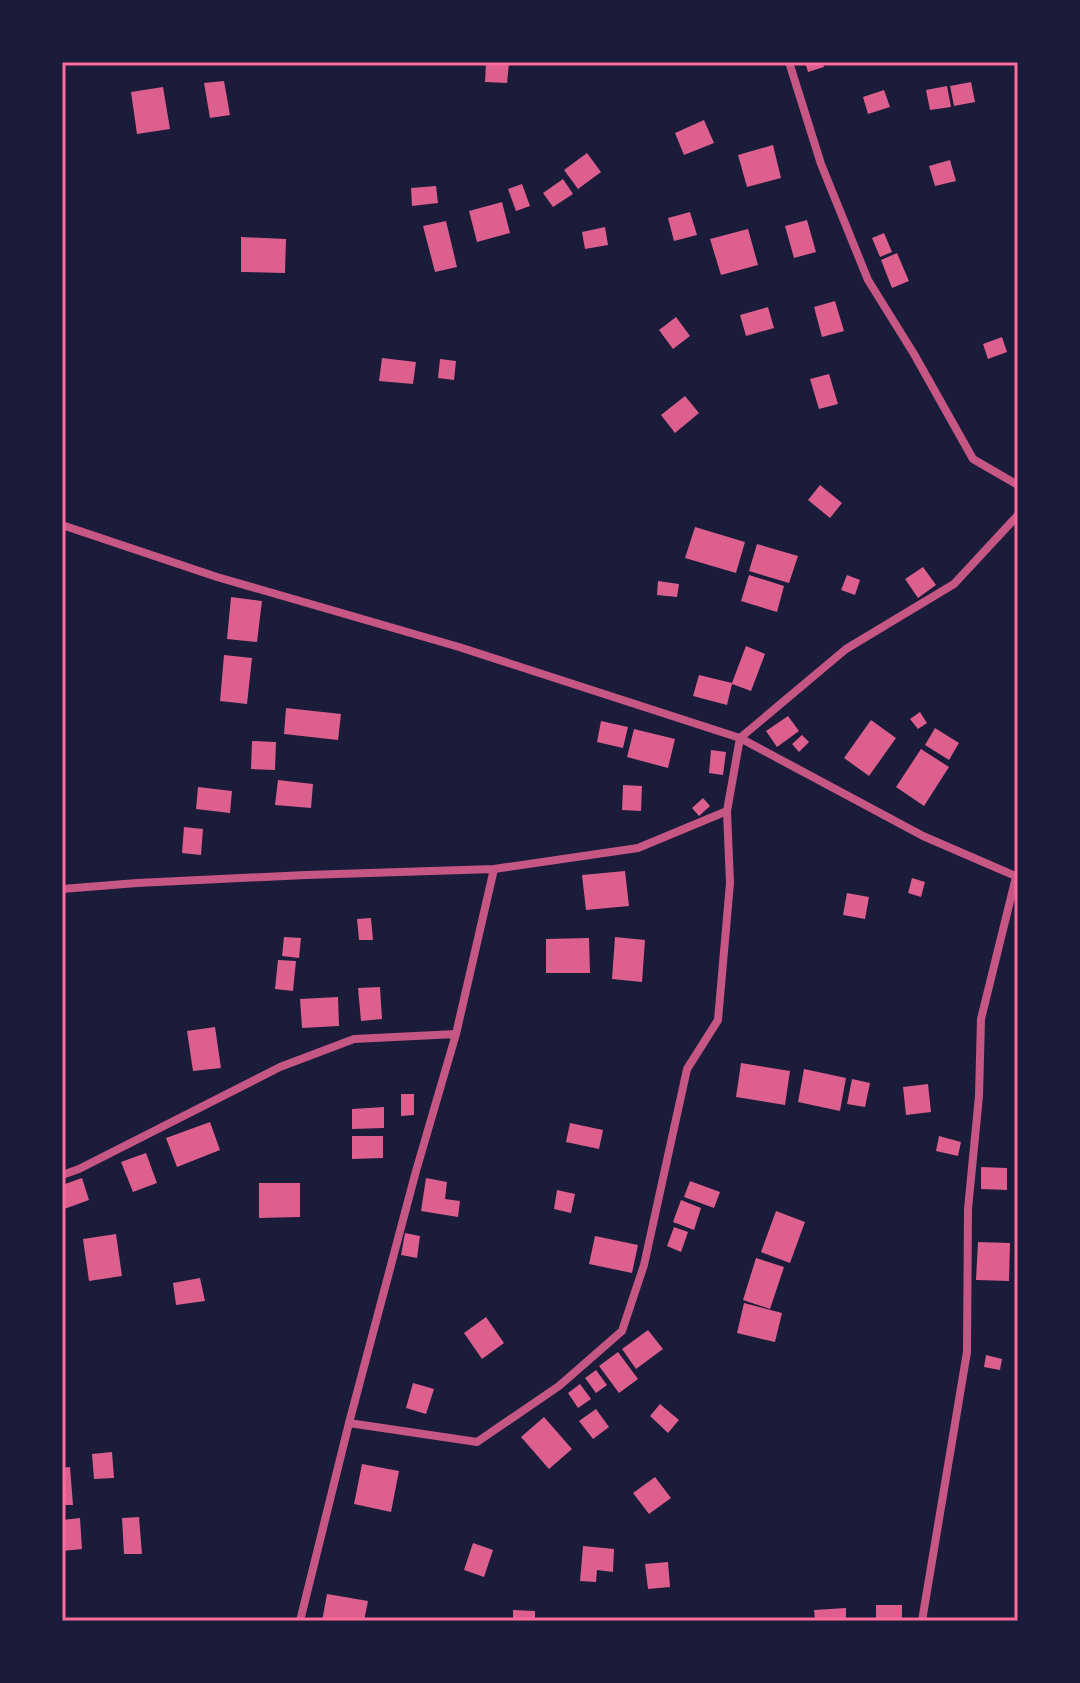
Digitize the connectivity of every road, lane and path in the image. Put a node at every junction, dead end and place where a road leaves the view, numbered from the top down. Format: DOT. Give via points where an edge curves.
graph roads {
  1 [pos="789,62"];
  2 [pos="1018,485"];
  3 [pos="1018,515"];
  4 [pos="62,525"];
  5 [pos="740,738"];
  6 [pos="727,811"];
  7 [pos="494,869"];
  8 [pos="1017,877"];
  9 [pos="62,889"];
  10 [pos="456,1034"];
  11 [pos="62,1175"];
  12 [pos="349,1423"];
  13 [pos="300,1621"];
  14 [pos="922,1621"];
  1 -- 2 [label="street" via="821,164 868,280 973,459"];
  3 -- 5 [label="street" via="954,584 846,649"];
  4 -- 5 [label="street"];
  5 -- 6 [label="street"];
  5 -- 8 [label="street" via="923,836"];
  6 -- 7 [label="street" via="638,848"];
  6 -- 12 [label="street" via="730,883 718,1020 687,1069 644,1265 622,1331 559,1386 477,1442"];
  7 -- 9 [label="street"];
  7 -- 10 [label="street"];
  8 -- 14 [label="street" via="981,1019 968,1209 967,1352"];
  10 -- 11 [label="street" via="354,1039 280,1067"];
  10 -- 12 [label="street"];
  12 -- 13 [label="street"];
}
